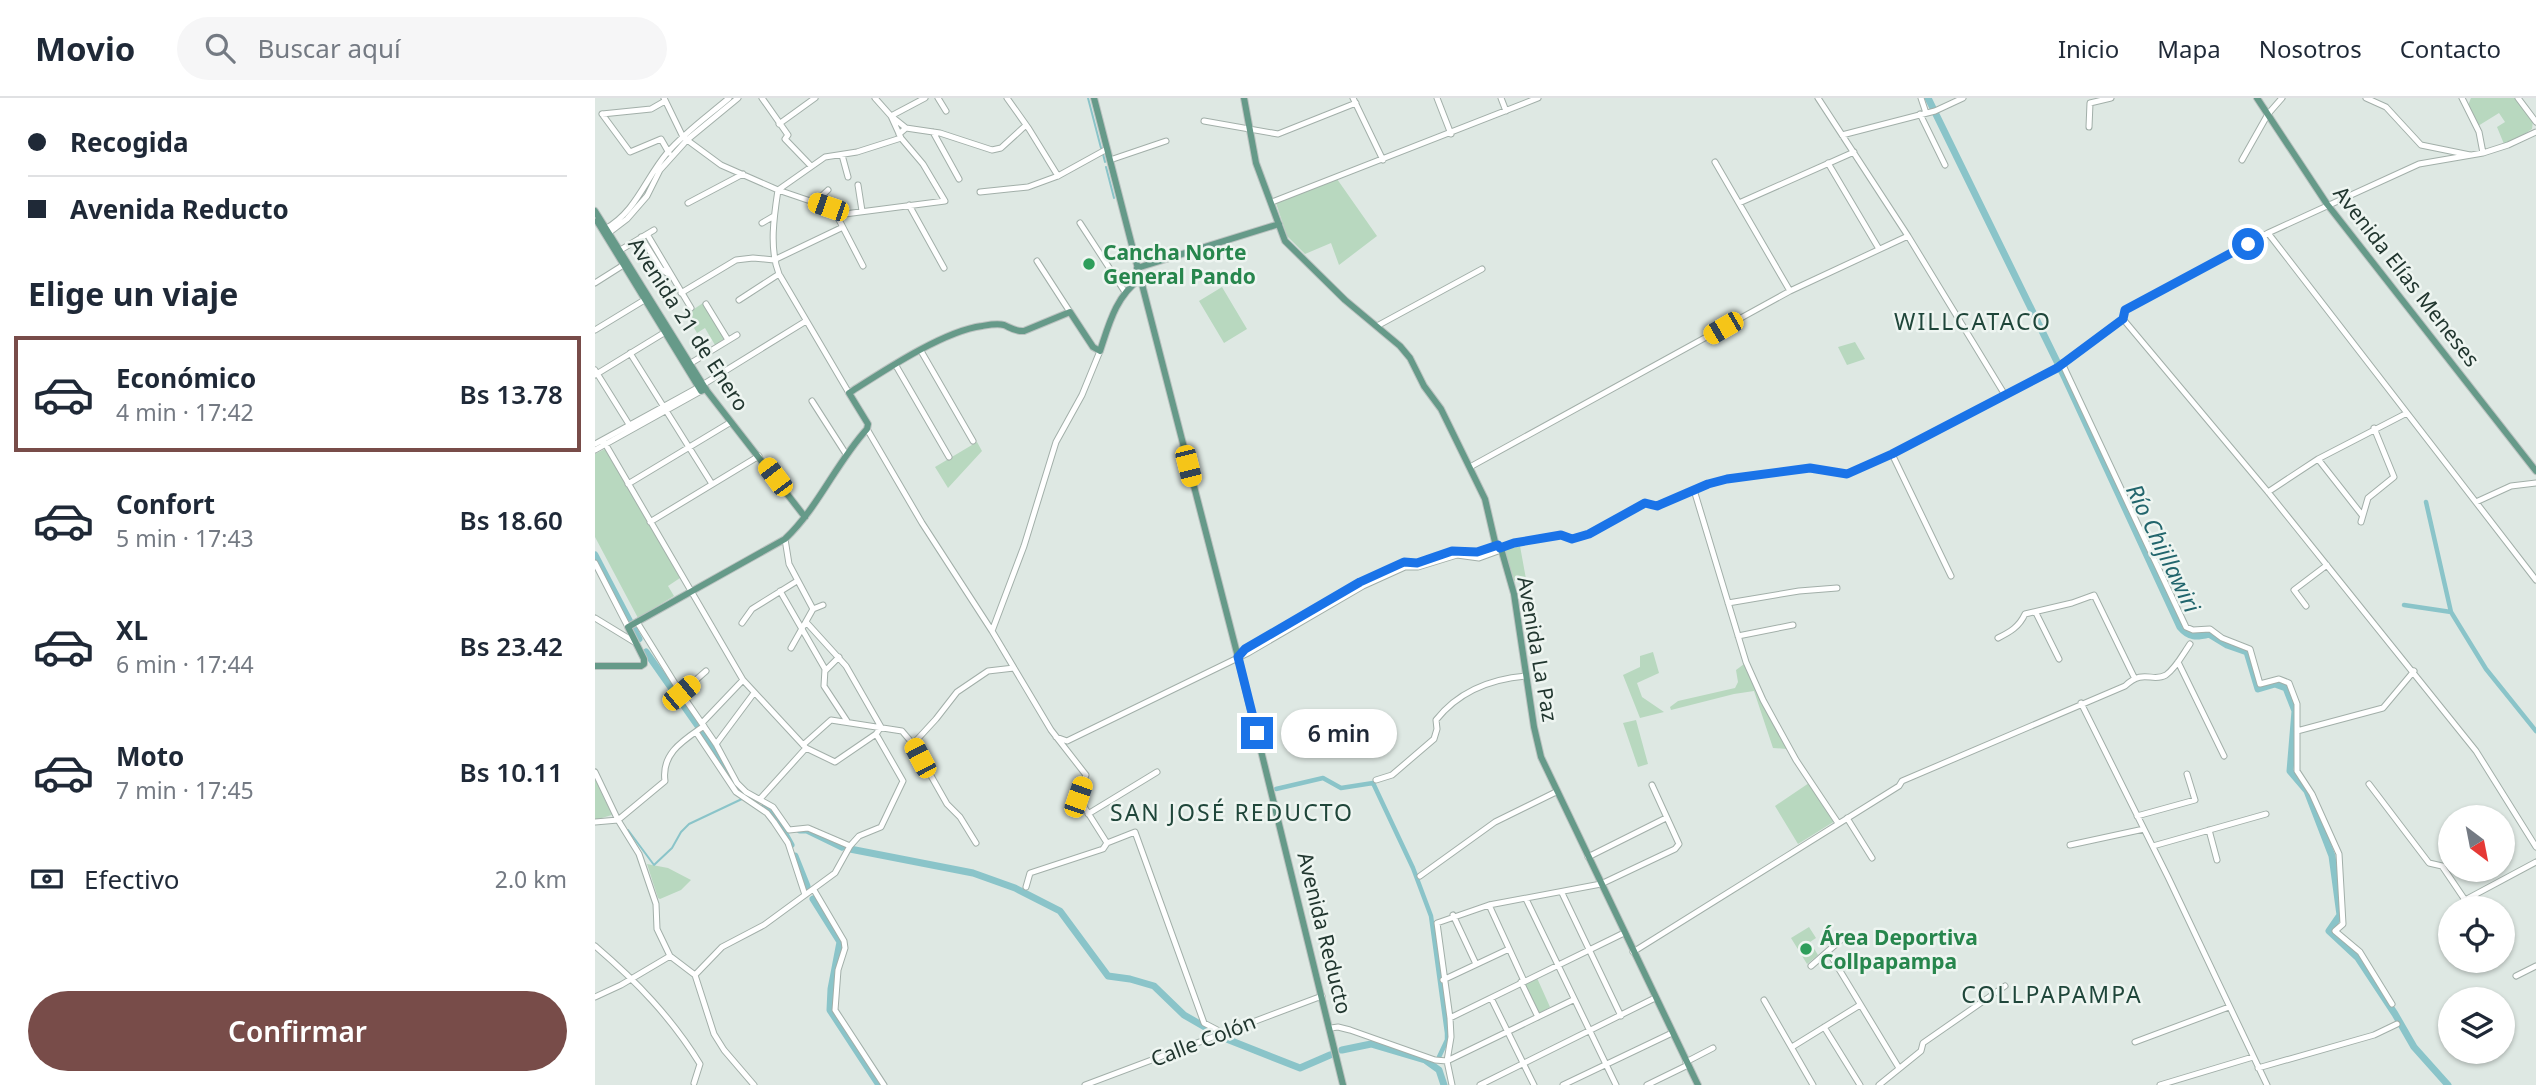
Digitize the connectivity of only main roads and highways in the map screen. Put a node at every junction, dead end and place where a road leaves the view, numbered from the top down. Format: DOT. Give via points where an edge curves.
graph roads {
  1 [pos="1094,98"];
  2 [pos="1244,98"];
  3 [pos="2256,98"];
  4 [pos="596,214"];
  5 [pos="1279,224"];
  6 [pos="1137,268"];
  7 [pos="1140,279"];
  8 [pos="667,330"];
  9 [pos="703,388"];
  10 [pos="2536,471"];
  11 [pos="805,517"];
  12 [pos="595,666"];
  13 [pos="1343,1085"];
  14 [pos="1697,1085"];
  1 -- 6 [label="main road, Avenida Reducto"];
  2 -- 5 [label="main road, Avenida La Paz" via="1256,163"];
  3 -- 10 [label="main road, Avenida Elías Meneses" via="2327,204"];
  4 -- 8 [label="main road, Avenida 21 de Enero"];
  5 -- 6 [label="main road"];
  5 -- 14 [label="main road, Avenida La Paz" via="1286,241 1411,358 1470,467 1485,499 1514,594 1541,757"];
  6 -- 7 [label="main road, Avenida Reducto"];
  7 -- 11 [label="main road" via="1116,306 1100,351 1070,312 1019,332 1002,325 973,327 895,364 849,393 867,429"];
  7 -- 13 [label="main road, Avenida Reducto"];
  8 -- 9 [label="main road, Avenida 21 de Enero"];
  8 -- 9 [label="main road, Avenida 21 de Enero"];
  9 -- 11 [label="main road, Avenida 21 de Enero"];
  11 -- 12 [label="main road" via="785,539 628,627 644,664"];
}
